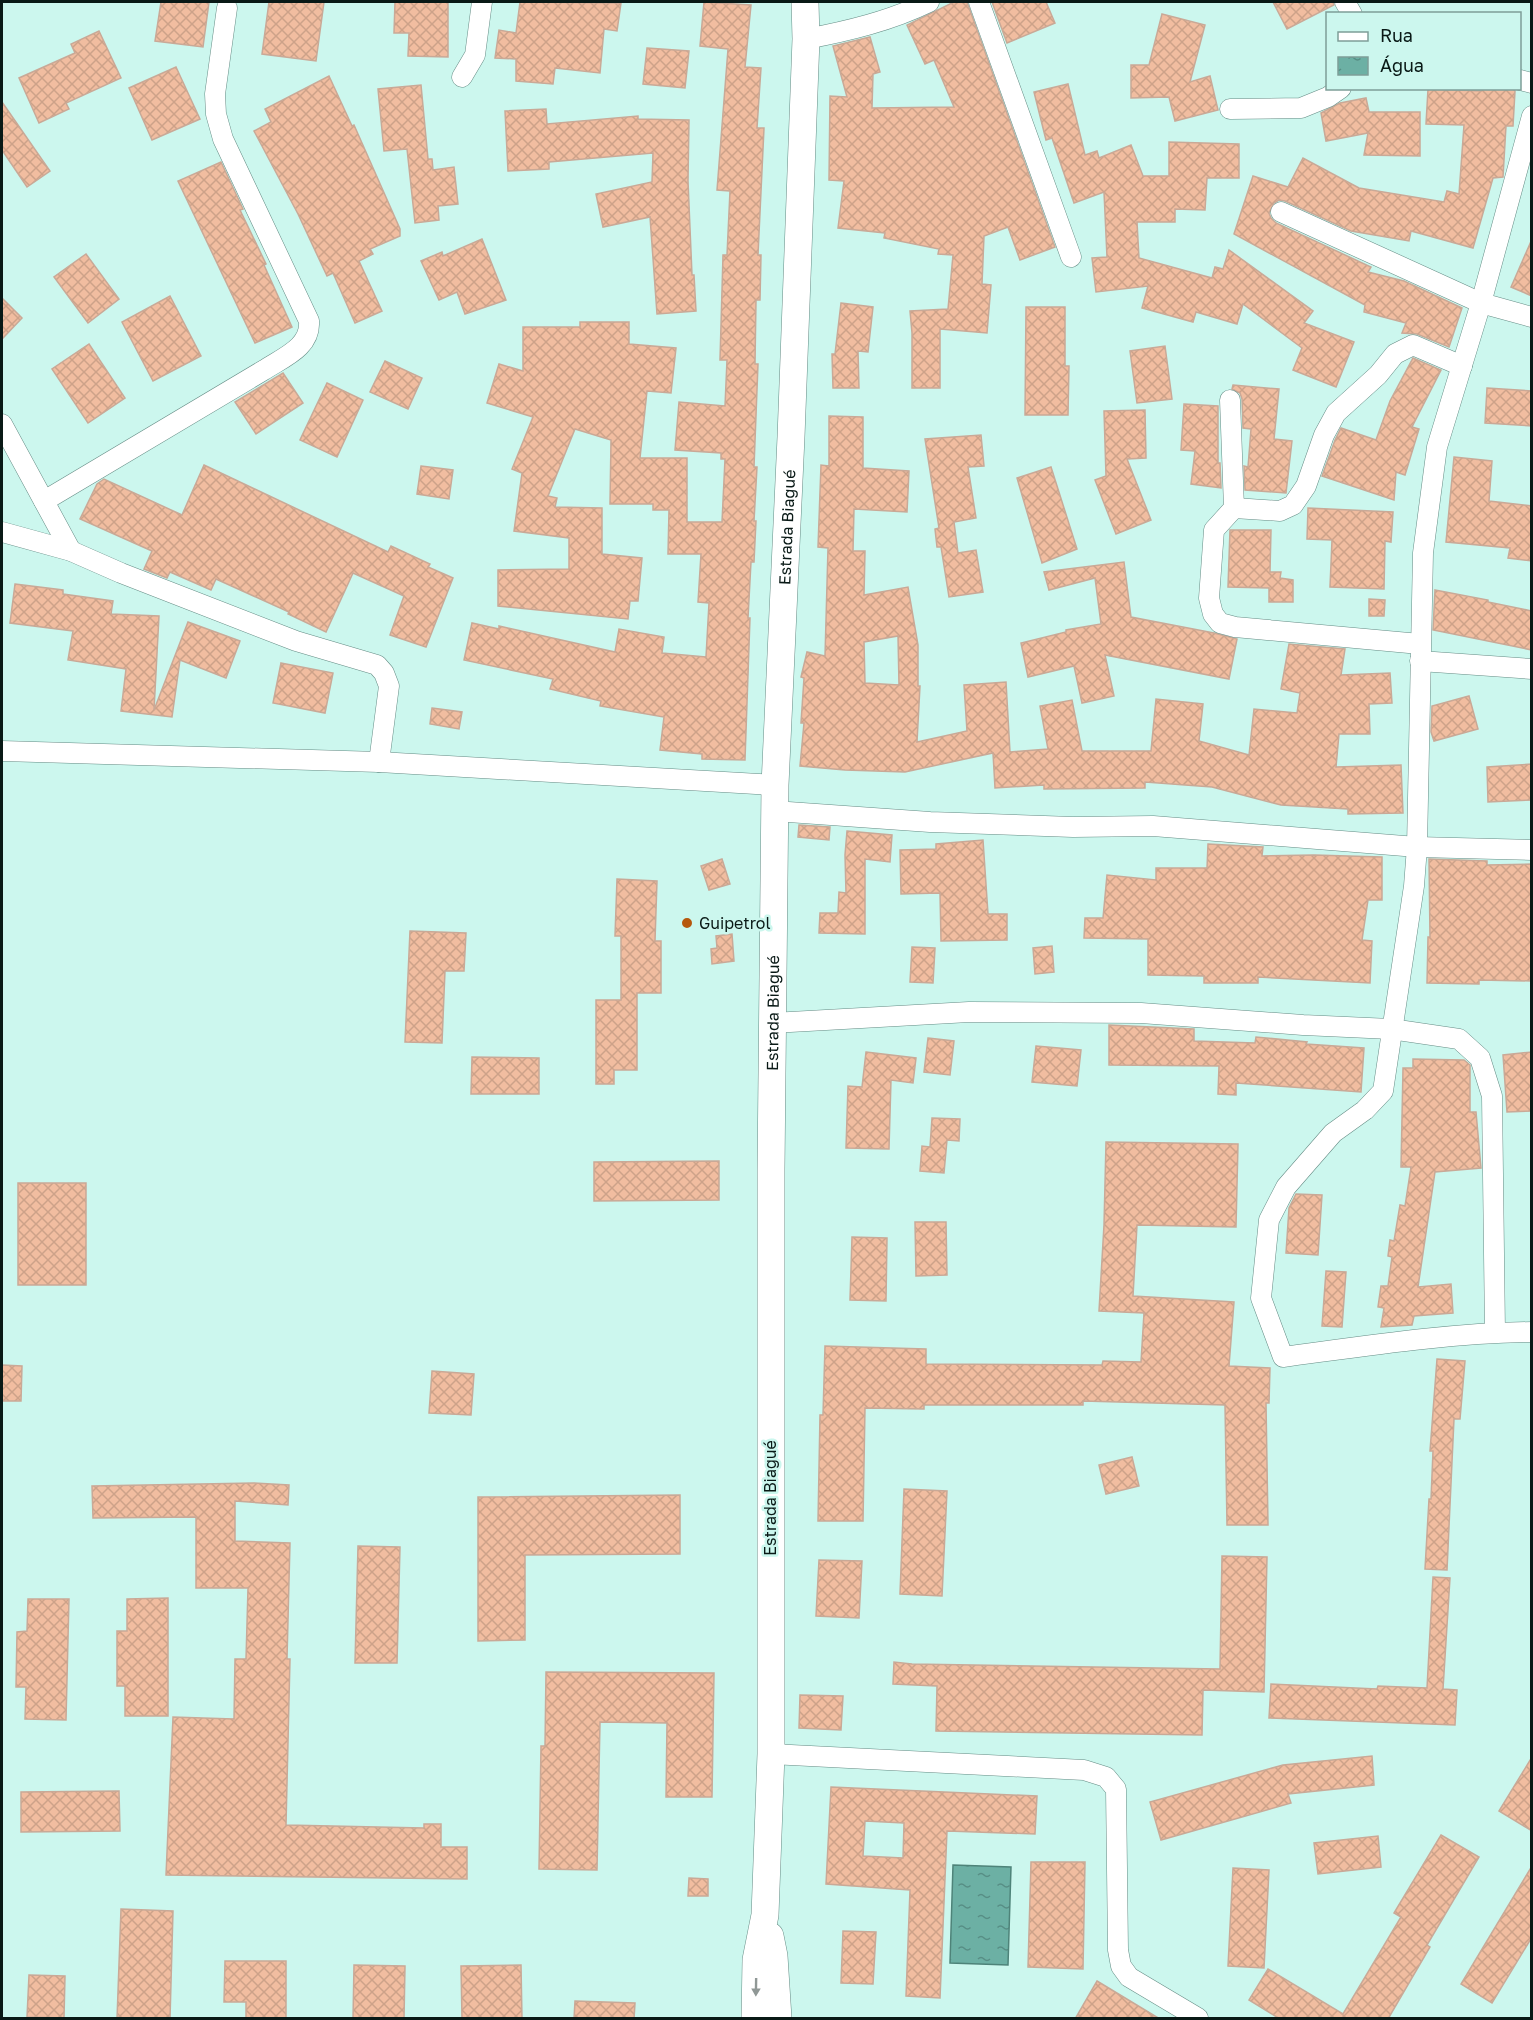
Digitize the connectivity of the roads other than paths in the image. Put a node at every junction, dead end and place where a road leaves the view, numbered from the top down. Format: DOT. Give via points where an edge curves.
graph roads {
  1 [pos="482,2"];
  2 [pos="805,2"];
  3 [pos="929,2"];
  4 [pos="979,2"];
  5 [pos="227,8"];
  6 [pos="806,39"];
  7 [pos="462,77"];
  8 [pos="1338,90"];
  9 [pos="1230,109"];
  10 [pos="1532,116"];
  11 [pos="1281,212"];
  12 [pos="1071,256"];
  13 [pos="1481,303"];
  14 [pos="1532,317"];
  15 [pos="1462,366"];
  16 [pos="1230,400"];
  17 [pos="2,424"];
  18 [pos="44,501"];
  19 [pos="1234,508"];
  20 [pos="2,532"];
  21 [pos="71,550"];
  22 [pos="1420,653"];
  23 [pos="1532,669"];
  24 [pos="2,751"];
  25 [pos="379,762"];
  26 [pos="775,798"];
  27 [pos="1417,847"];
  28 [pos="1532,850"];
  29 [pos="772,1023"];
  30 [pos="1391,1029"];
  31 [pos="1495,1332"];
  32 [pos="1532,1332"];
  33 [pos="771,1754"];
  34 [pos="765,1915"];
  35 [pos="755,2019"];
  36 [pos="778,2019"];
  37 [pos="1197,2019"];
  1 -- 7 [label="street" via="475,55"];
  2 -- 6 [label="main road, Estrada Biagué"];
  3 -- 6 [label="street" via="881,21"];
  4 -- 12 [label="street"];
  5 -- 18 [label="street" via="215,94 216,114 230,156 309,321 307,339 264,370"];
  6 -- 26 [label="main road, Estrada Biagué"];
  8 -- 9 [label="street" via="1301,108"];
  10 -- 13 [label="street"];
  11 -- 13 [label="street"];
  13 -- 14 [label="street"];
  13 -- 15 [label="street"];
  15 -- 19 [label="street" via="1413,345 1395,354 1336,413 1306,486 1293,505 1280,511"];
  15 -- 22 [label="street" via="1437,447 1422,553"];
  16 -- 19 [label="street"];
  17 -- 18 [label="street"];
  18 -- 21 [label="street"];
  19 -- 22 [label="street" via="1214,530 1209,598 1213,614 1220,622"];
  20 -- 21 [label="street"];
  21 -- 25 [label="street" via="296,641 376,665 389,686"];
  22 -- 23 [label="street"];
  22 -- 27 [label="street"];
  24 -- 25 [label="street"];
  25 -- 26 [label="street"];
  26 -- 27 [label="street" via="930,822 1153,826"];
  26 -- 29 [label="main road, Estrada Biagué"];
  27 -- 28 [label="street"];
  27 -- 30 [label="street"];
  29 -- 30 [label="street" via="969,1012 1141,1012"];
  29 -- 33 [label="main road, Estrada Biagué"];
  30 -- 31 [label="street" via="1459,1039 1480,1058 1492,1096"];
  30 -- 31 [label="street" via="1383,1091 1333,1133 1286,1187 1269,1220 1262,1298 1283,1357"];
  31 -- 32 [label="street"];
  33 -- 34 [label="main road, Estrada Biagué"];
  33 -- 37 [label="street" via="1084,1770 1106,1777 1116,1789 1121,1966 1129,1977"];
  34 -- 35 [label="main road, Estrada Biagué, one-way" via="756,1960"];
  34 -- 36 [label="main road, Estrada Biagué" via="774,1956"];
}
